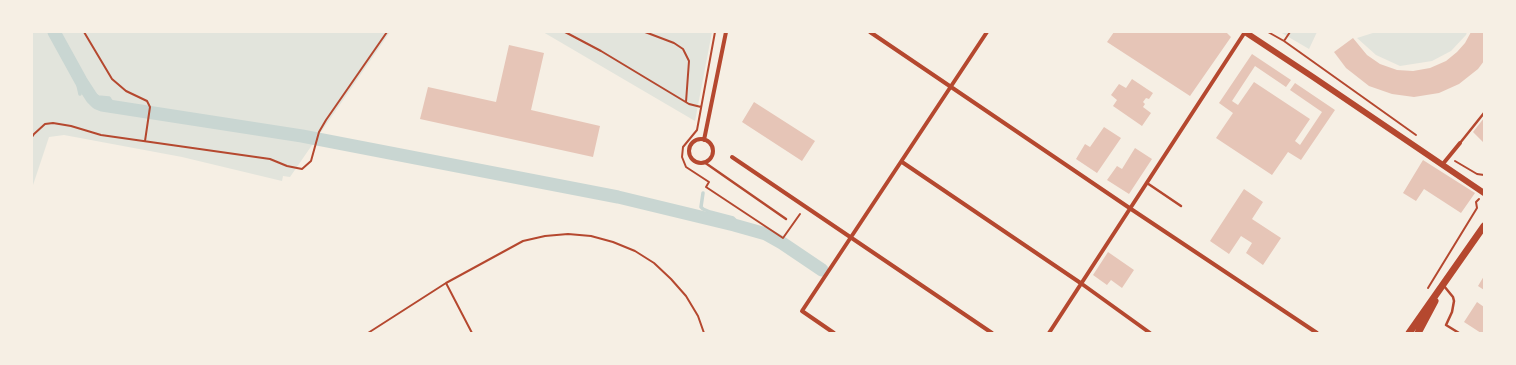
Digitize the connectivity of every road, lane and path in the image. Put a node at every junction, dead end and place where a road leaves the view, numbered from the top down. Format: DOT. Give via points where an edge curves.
graph roads {
  1 [pos="84,32"];
  2 [pos="387,32"];
  3 [pos="565,32"];
  4 [pos="646,32"];
  5 [pos="715,32"];
  6 [pos="726,32"];
  7 [pos="870,32"];
  8 [pos="987,32"];
  9 [pos="1245,32"];
  10 [pos="1268,32"];
  11 [pos="1290,32"];
  12 [pos="1284,41"];
  13 [pos="951,86"];
  14 [pos="686,102"];
  15 [pos="701,107"];
  16 [pos="1484,113"];
  17 [pos="1417,135"];
  18 [pos="32,137"];
  19 [pos="704,140"];
  20 [pos="145,142"];
  21 [pos="1460,142"];
  22 [pos="1448,156"];
  23 [pos="732,157"];
  24 [pos="704,162"];
  25 [pos="902,162"];
  26 [pos="1442,165"];
  27 [pos="1484,176"];
  28 [pos="1147,183"];
  29 [pos="1484,193"];
  30 [pos="1181,206"];
  31 [pos="1131,209"];
  32 [pos="800,214"];
  33 [pos="786,219"];
  34 [pos="1484,226"];
  35 [pos="851,238"];
  36 [pos="446,283"];
  37 [pos="1082,284"];
  38 [pos="1443,285"];
  39 [pos="1424,293"];
  40 [pos="368,333"];
  41 [pos="472,333"];
  42 [pos="704,333"];
  43 [pos="834,333"];
  44 [pos="992,333"];
  45 [pos="1049,333"];
  46 [pos="1150,333"];
  47 [pos="1317,333"];
  48 [pos="1409,333"];
  49 [pos="1418,333"];
  50 [pos="1459,333"];
  1 -- 20 [label="path" via="112,79 126,91 147,101 150,107"];
  2 -- 20 [label="path" via="319,132 311,161 302,169 270,159"];
  3 -- 14 [label="path"];
  4 -- 14 [label="path" via="683,49 689,61"];
  5 -- 15 [label="path"];
  6 -- 19 [label="street"];
  7 -- 13 [label="street"];
  8 -- 13 [label="street"];
  9 -- 26 [label="street"];
  9 -- 28 [label="street"];
  10 -- 12 [label="path"];
  11 -- 12 [label="path"];
  12 -- 17 [label="path"];
  13 -- 25 [label="street"];
  13 -- 31 [label="street"];
  14 -- 15 [label="path"];
  15 -- 32 [label="path" via="697,130 683,147 682,157 686,167 709,182 706,187 783,238"];
  16 -- 21 [label="lane"];
  18 -- 20 [label="path" via="45,124 52,123"];
  19 -- 24 [label="street" via="712,147 712,153"];
  19 -- 24 [label="street" via="694,141 689,151 691,158 696,162"];
  21 -- 22 [label="street"];
  22 -- 26 [label="street"];
  22 -- 27 [label="path"];
  23 -- 35 [label="street"];
  24 -- 33 [label="lane"];
  25 -- 35 [label="street"];
  25 -- 37 [label="street"];
  26 -- 29 [label="street"];
  28 -- 30 [label="lane"];
  28 -- 31 [label="street"];
  29 -- 39 [label="path" via="1476,202 1477,208"];
  31 -- 37 [label="street"];
  31 -- 47 [label="street"];
  34 -- 38 [label="main road"];
  35 -- 43 [label="street" via="802,311"];
  35 -- 44 [label="street"];
  36 -- 40 [label="path"];
  36 -- 41 [label="path"];
  36 -- 42 [label="path" via="523,241 568,234 591,236 628,248 654,263 686,296 698,316"];
  37 -- 45 [label="street"];
  37 -- 46 [label="street"];
  38 -- 48 [label="main road"];
  38 -- 49 [label="main road"];
  38 -- 50 [label="lane" via="1454,301 1446,325"];
}
